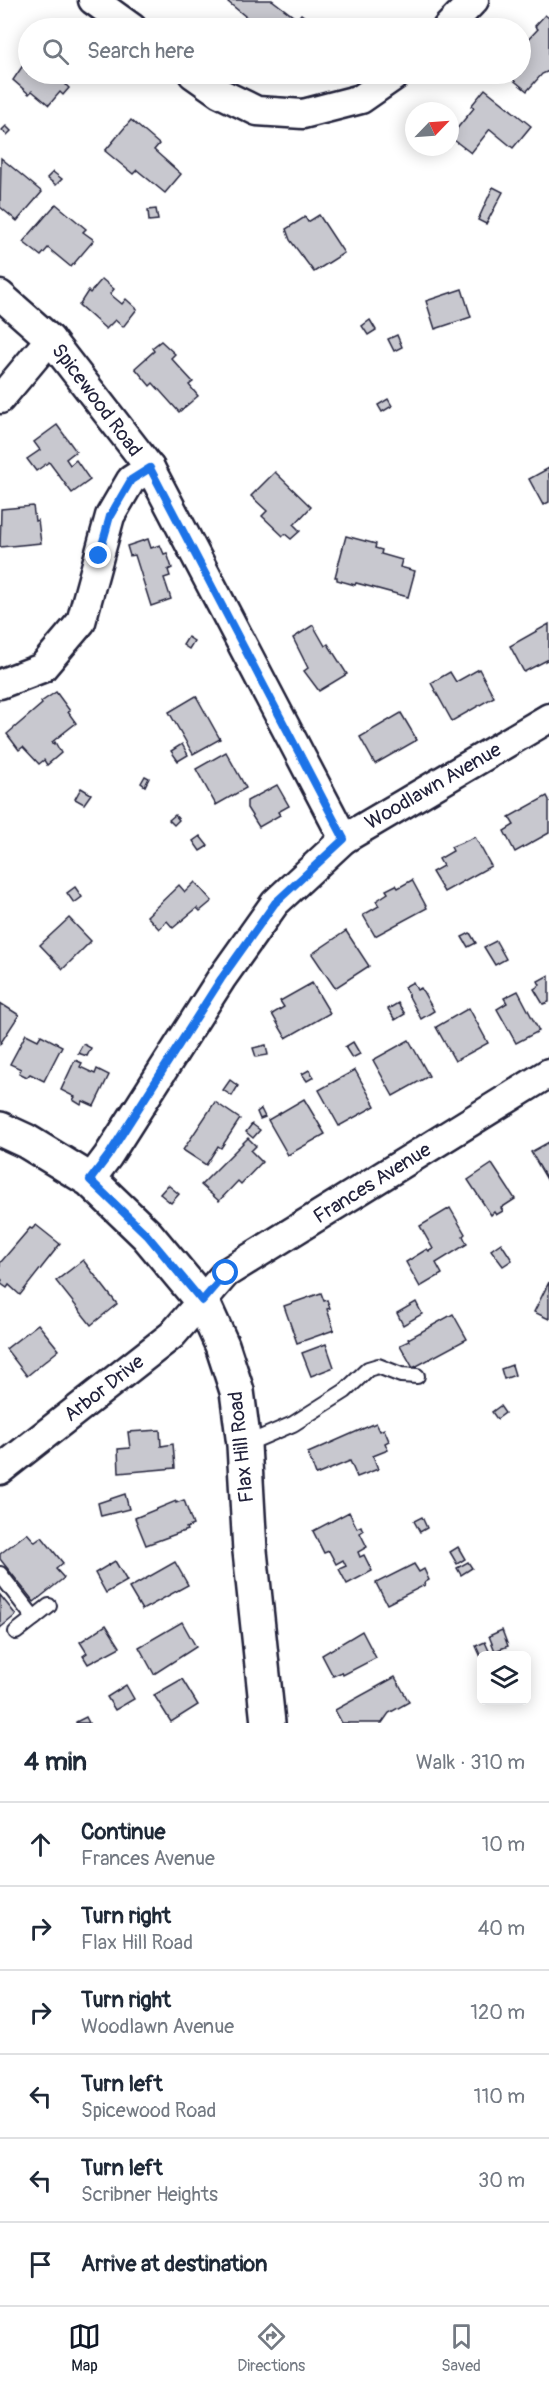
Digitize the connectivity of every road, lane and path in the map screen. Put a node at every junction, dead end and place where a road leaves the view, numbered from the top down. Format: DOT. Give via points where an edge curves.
graph roads {
  1 [pos="93,0"];
  2 [pos="474,0"];
  3 [pos="118,18"];
  4 [pos="457,18"];
  5 [pos="207,84"];
  6 [pos="383,84"];
  7 [pos="0,295"];
  8 [pos="50,339"];
  9 [pos="0,399"];
  10 [pos="150,468"];
  11 [pos="0,684"];
  12 [pos="549,718"];
  13 [pos="344,839"];
  14 [pos="549,1073"];
  15 [pos="0,1129"];
  16 [pos="90,1180"];
  17 [pos="202,1301"];
  18 [pos="417,1376"];
  19 [pos="244,1445"];
  20 [pos="0,1470"];
  21 [pos="0,1574"];
  22 [pos="49,1606"];
  23 [pos="34,1618"];
  24 [pos="16,1632"];
  25 [pos="267,1723"];
  1 -- 3 [label="street"];
  2 -- 4 [label="street"];
  5 -- 6 [label="street" via="257,111 303,114 361,99"];
  7 -- 8 [label="street, Spicewood Road"];
  8 -- 9 [label="street"];
  8 -- 10 [label="street, Spicewood Road"];
  10 -- 11 [label="street" via="131,480 110,516 81,622 42,668"];
  10 -- 13 [label="street, Spicewood Road"];
  12 -- 13 [label="street, Woodlawn Avenue"];
  13 -- 16 [label="street, Woodlawn Avenue" via="275,903"];
  14 -- 17 [label="street, Frances Avenue" via="226,1273"];
  15 -- 16 [label="main road, Flax Hill Road"];
  16 -- 17 [label="main road, Flax Hill Road" via="147,1235"];
  17 -- 19 [label="main road, Flax Hill Road" via="237,1391"];
  17 -- 20 [label="street, Arbor Drive" via="172,1335"];
  18 -- 19 [label="lane" via="401,1375 378,1366 368,1369 345,1391 301,1418"];
  19 -- 25 [label="main road, Flax Hill Road"];
  21 -- 23 [label="lane"];
  22 -- 23 [label="lane"];
  23 -- 24 [label="lane"];
}
